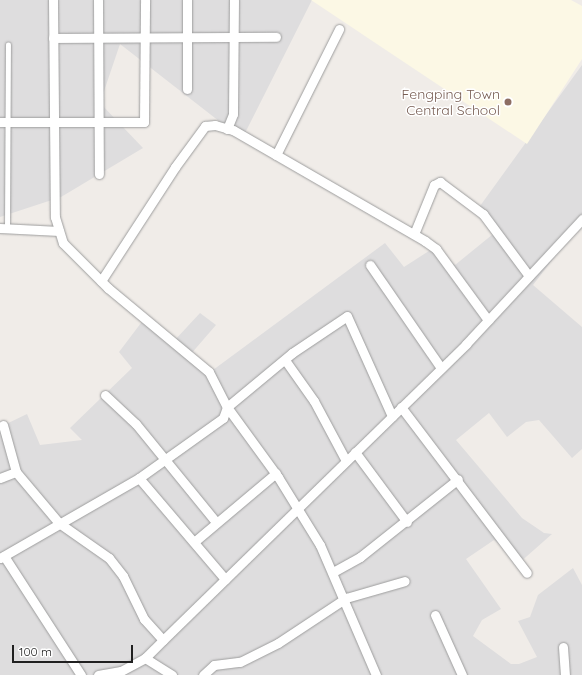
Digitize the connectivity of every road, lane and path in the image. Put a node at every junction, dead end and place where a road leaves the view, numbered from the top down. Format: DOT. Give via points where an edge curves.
graph roads {
  1 [pos="53,0"];
  2 [pos="98,0"];
  3 [pos="145,0"];
  4 [pos="187,0"];
  5 [pos="234,0"];
  6 [pos="339,29"];
  7 [pos="233,37"];
  8 [pos="276,37"];
  9 [pos="53,38"];
  10 [pos="97,38"];
  11 [pos="144,38"];
  12 [pos="188,38"];
  13 [pos="8,45"];
  14 [pos="187,88"];
  15 [pos="4,122"];
  16 [pos="54,122"];
  17 [pos="98,122"];
  18 [pos="227,128"];
  19 [pos="276,155"];
  20 [pos="99,174"];
  21 [pos="582,219"];
  22 [pos="4,228"];
  23 [pos="59,231"];
  24 [pos="414,234"];
  25 [pos="370,265"];
  26 [pos="529,276"];
  27 [pos="101,281"];
  28 [pos="488,320"];
  29 [pos="285,360"];
  30 [pos="441,368"];
  31 [pos="105,395"];
  32 [pos="227,407"];
  33 [pos="401,407"];
  34 [pos="392,416"];
  35 [pos="223,418"];
  36 [pos="240,424"];
  37 [pos="3,425"];
  38 [pos="355,452"];
  39 [pos="165,459"];
  40 [pos="346,461"];
  41 [pos="16,472"];
  42 [pos="276,473"];
  43 [pos="0,478"];
  44 [pos="139,478"];
  45 [pos="458,479"];
  46 [pos="298,507"];
  47 [pos="216,522"];
  48 [pos="407,522"];
  49 [pos="59,523"];
  50 [pos="194,542"];
  51 [pos="1,556"];
  52 [pos="333,572"];
  53 [pos="527,573"];
  54 [pos="225,579"];
  55 [pos="405,581"];
  56 [pos="346,598"];
  57 [pos="435,615"];
  58 [pos="163,640"];
  59 [pos="563,647"];
  60 [pos="145,658"];
  61 [pos="81,675"];
  62 [pos="98,675"];
  63 [pos="172,675"];
  64 [pos="203,675"];
  65 [pos="376,675"];
  66 [pos="462,675"];
  67 [pos="565,675"];
  1 -- 9 [label="street"];
  2 -- 10 [label="street"];
  3 -- 11 [label="street"];
  4 -- 12 [label="street"];
  5 -- 7 [label="street"];
  6 -- 19 [label="street"];
  7 -- 8 [label="street"];
  7 -- 12 [label="street"];
  7 -- 18 [label="street" via="233,114"];
  9 -- 10 [label="street"];
  9 -- 16 [label="street"];
  10 -- 11 [label="street"];
  10 -- 17 [label="street"];
  11 -- 12 [label="street"];
  11 -- 17 [label="street" via="144,122"];
  12 -- 14 [label="street"];
  13 -- 15 [label="lane"];
  15 -- 16 [label="street"];
  15 -- 22 [label="lane"];
  16 -- 17 [label="street"];
  16 -- 23 [label="street" via="54,217"];
  17 -- 20 [label="street"];
  18 -- 19 [label="street"];
  18 -- 27 [label="street" via="205,126"];
  19 -- 24 [label="street"];
  21 -- 26 [label="street"];
  22 -- 23 [label="street"];
  23 -- 27 [label="street" via="64,243"];
  24 -- 26 [label="street" via="434,185 440,182 483,214"];
  24 -- 28 [label="street" via="436,249"];
  25 -- 30 [label="street"];
  26 -- 28 [label="street"];
  27 -- 32 [label="street" via="209,372"];
  28 -- 30 [label="street"];
  29 -- 32 [label="street"];
  29 -- 34 [label="street" via="347,316"];
  29 -- 40 [label="street" via="314,401"];
  30 -- 33 [label="street"];
  31 -- 39 [label="street"];
  32 -- 35 [label="street"];
  32 -- 36 [label="street"];
  33 -- 34 [label="street"];
  33 -- 45 [label="street"];
  34 -- 38 [label="street"];
  35 -- 36 [label="street"];
  35 -- 39 [label="street"];
  36 -- 42 [label="street"];
  37 -- 41 [label="street"];
  38 -- 40 [label="street"];
  38 -- 48 [label="street"];
  39 -- 44 [label="street"];
  39 -- 47 [label="street"];
  40 -- 46 [label="street"];
  41 -- 43 [label="street"];
  41 -- 49 [label="street"];
  42 -- 46 [label="street"];
  42 -- 47 [label="street"];
  44 -- 49 [label="street"];
  44 -- 50 [label="street"];
  45 -- 48 [label="street"];
  45 -- 53 [label="street"];
  46 -- 52 [label="street"];
  46 -- 54 [label="street"];
  47 -- 50 [label="street"];
  48 -- 52 [label="street"];
  49 -- 51 [label="street"];
  49 -- 58 [label="street" via="109,558 123,576 144,619"];
  50 -- 54 [label="street"];
  51 -- 61 [label="street"];
  52 -- 56 [label="street"];
  54 -- 58 [label="street"];
  55 -- 56 [label="street"];
  56 -- 64 [label="street" via="278,643 240,662 214,665"];
  56 -- 65 [label="street" via="360,645"];
  57 -- 66 [label="street"];
  58 -- 60 [label="street"];
  59 -- 67 [label="street"];
  60 -- 62 [label="street" via="121,671"];
  60 -- 63 [label="street"];
}
